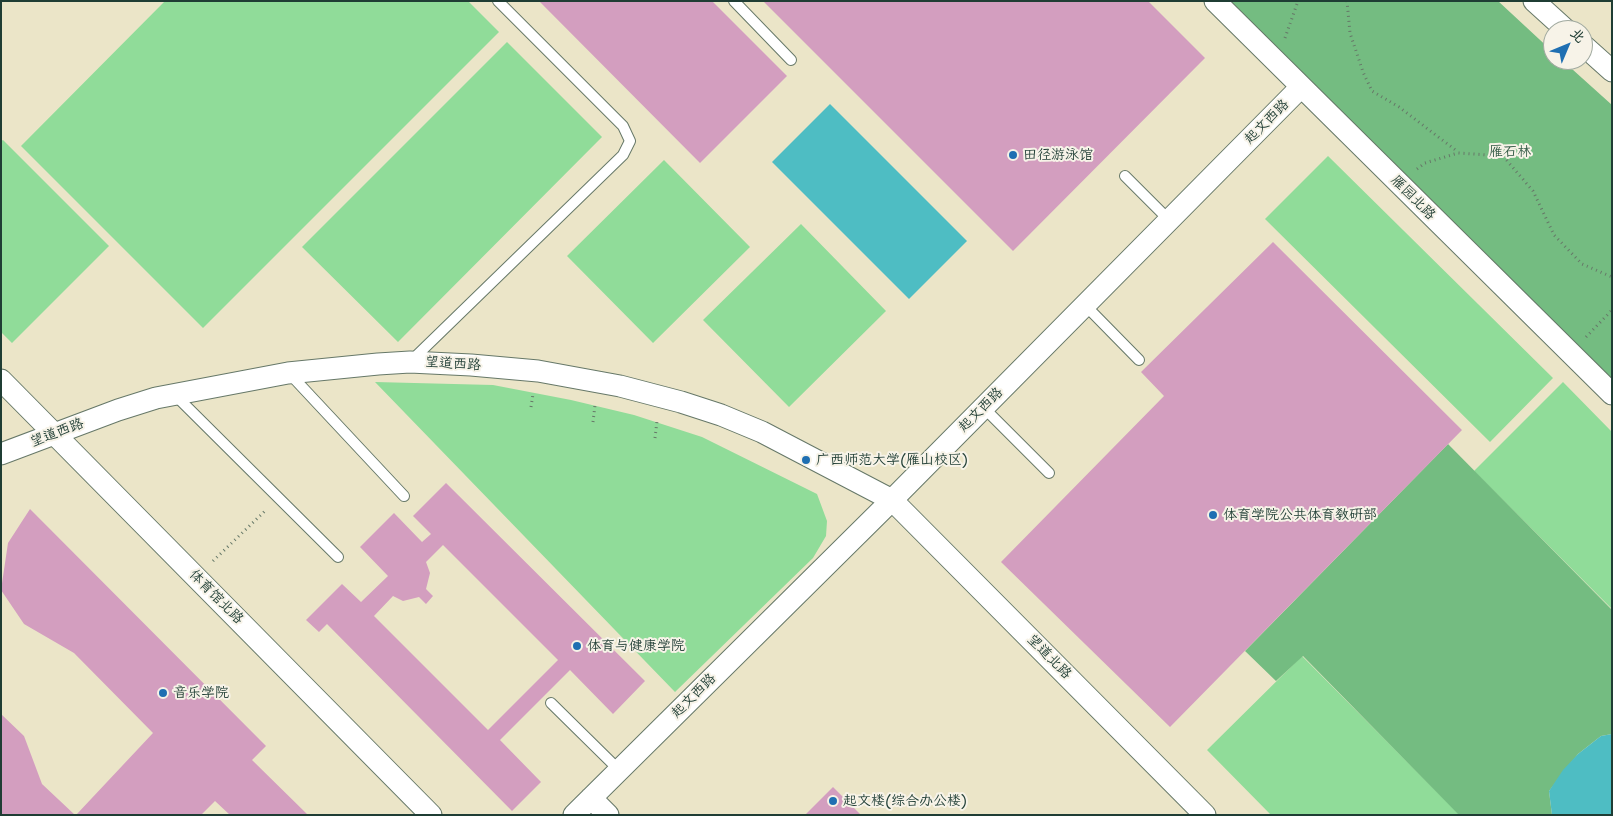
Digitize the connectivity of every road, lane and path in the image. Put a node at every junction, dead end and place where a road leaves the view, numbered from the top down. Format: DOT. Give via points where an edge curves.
graph roads {
  1 [pos="498,1"];
  2 [pos="734,1"];
  3 [pos="1215,1"];
  4 [pos="1298,1"];
  5 [pos="1346,1"];
  6 [pos="1534,1"];
  7 [pos="1555,20"];
  8 [pos="1278,33"];
  9 [pos="1593,54"];
  10 [pos="792,60"];
  11 [pos="1612,71"];
  12 [pos="1302,87"];
  13 [pos="1458,152"];
  14 [pos="1125,176"];
  15 [pos="1398,182"];
  16 [pos="1169,220"];
  17 [pos="1612,277"];
  18 [pos="1085,305"];
  19 [pos="1612,310"];
  20 [pos="1571,353"];
  21 [pos="1139,360"];
  22 [pos="410,362"];
  23 [pos="288,373"];
  24 [pos="1,380"];
  25 [pos="1612,394"];
  26 [pos="174,395"];
  27 [pos="984,408"];
  28 [pos="54,434"];
  29 [pos="1,454"];
  30 [pos="1049,473"];
  31 [pos="404,496"];
  32 [pos="278,498"];
  33 [pos="892,500"];
  34 [pos="338,557"];
  35 [pos="197,578"];
  36 [pos="552,703"];
  37 [pos="619,770"];
  38 [pos="591,798"];
  39 [pos="431,815"];
  40 [pos="574,815"];
  41 [pos="608,815"];
  42 [pos="1205,815"];
  1 -- 22 [label="lane" via="623,126 630,141 623,155"];
  2 -- 10 [label="lane"];
  3 -- 12 [label="street, 雁园北路"];
  4 -- 8 [label="path" via="1285,40"];
  5 -- 13 [label="path" via="1350,33 1372,91"];
  6 -- 7 [label="street"];
  9 -- 11 [label="street"];
  12 -- 15 [label="street, 雁园北路"];
  12 -- 16 [label="street, 起文西路"];
  13 -- 15 [label="path" via="1425,163"];
  13 -- 17 [label="path" via="1503,156 1533,191 1554,235 1582,264"];
  14 -- 16 [label="lane"];
  15 -- 20 [label="street, 雁园北路"];
  16 -- 18 [label="street, 起文西路"];
  18 -- 21 [label="lane"];
  18 -- 27 [label="street, 起文西路"];
  19 -- 20 [label="path"];
  20 -- 25 [label="street, 雁园北路"];
  22 -- 23 [label="street, 望道西路"];
  22 -- 33 [label="street, 望道西路" via="538,371 659,395 762,432"];
  23 -- 26 [label="street, 望道西路"];
  23 -- 31 [label="lane"];
  24 -- 28 [label="street, 体育馆北路"];
  26 -- 28 [label="street, 望道西路" via="156,398"];
  26 -- 32 [label="lane"];
  27 -- 30 [label="lane"];
  27 -- 33 [label="street, 起文西路"];
  28 -- 29 [label="street, 望道西路"];
  28 -- 35 [label="street, 体育馆北路"];
  32 -- 34 [label="lane"];
  32 -- 35 [label="path"];
  33 -- 37 [label="street, 起文西路"];
  33 -- 42 [label="street, 望道北路"];
  35 -- 39 [label="street, 体育馆北路"];
  36 -- 37 [label="lane"];
  37 -- 38 [label="street, 起文西路"];
  38 -- 40 [label="street, 起文西路"];
  38 -- 41 [label="street"];
}
